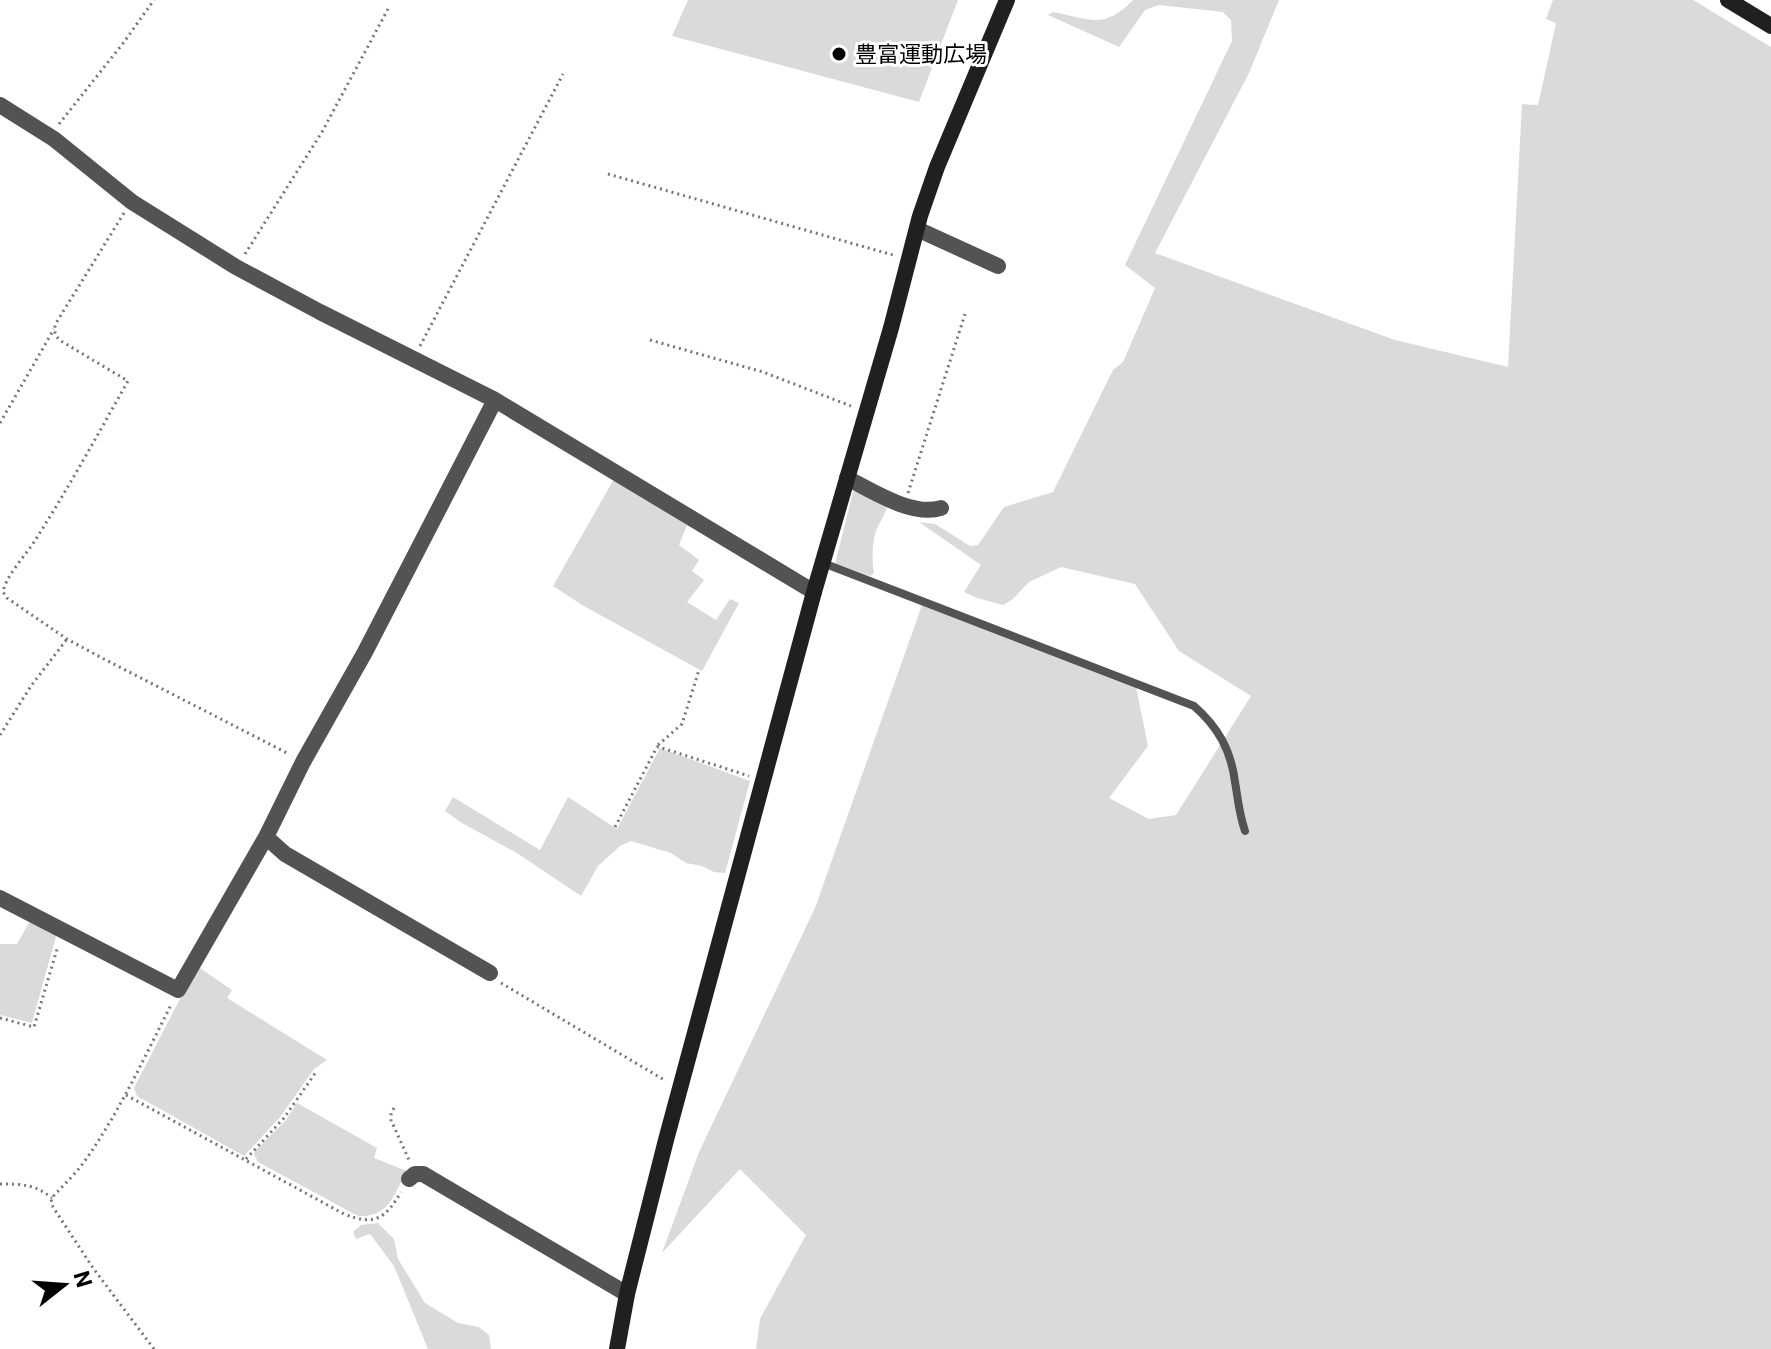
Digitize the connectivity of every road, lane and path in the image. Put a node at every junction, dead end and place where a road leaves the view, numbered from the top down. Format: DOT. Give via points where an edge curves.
graph roads {
  1 [pos="154,0"];
  2 [pos="1007,0"];
  3 [pos="1728,0"];
  4 [pos="388,9"];
  5 [pos="1771,26"];
  6 [pos="563,74"];
  7 [pos="0,105"];
  8 [pos="50,137"];
  9 [pos="608,174"];
  10 [pos="132,202"];
  11 [pos="917,229"];
  12 [pos="909,259"];
  13 [pos="998,266"];
  14 [pos="236,267"];
  15 [pos="965,314"];
  16 [pos="54,329"];
  17 [pos="650,340"];
  18 [pos="413,359"];
  19 [pos="495,400"];
  20 [pos="866,412"];
  21 [pos="0,423"];
  22 [pos="847,478"];
  23 [pos="904,505"];
  24 [pos="941,508"];
  25 [pos="823,563"];
  26 [pos="814,592"];
  27 [pos="67,639"];
  28 [pos="699,670"];
  29 [pos="0,735"];
  30 [pos="657,747"];
  31 [pos="303,762"];
  32 [pos="764,781"];
  33 [pos="615,827"];
  34 [pos="1245,831"];
  35 [pos="266,837"];
  36 [pos="0,898"];
  37 [pos="62,931"];
  38 [pos="490,973"];
  39 [pos="178,990"];
  40 [pos="0,1018"];
  41 [pos="316,1072"];
  42 [pos="680,1089"];
  43 [pos="126,1095"];
  44 [pos="394,1108"];
  45 [pos="245,1160"];
  46 [pos="412,1177"];
  47 [pos="0,1184"];
  48 [pos="52,1198"];
  49 [pos="627,1294"];
  50 [pos="154,1349"];
  51 [pos="617,1349"];
  1 -- 8 [label="path"];
  2 -- 11 [label="street" via="937,167"];
  3 -- 5 [label="street"];
  4 -- 14 [label="path" via="322,132"];
  6 -- 18 [label="path"];
  7 -- 8 [label="street"];
  8 -- 10 [label="street"];
  9 -- 12 [label="path"];
  10 -- 14 [label="street"];
  10 -- 16 [label="path"];
  11 -- 12 [label="street"];
  11 -- 13 [label="street"];
  12 -- 20 [label="street"];
  14 -- 18 [label="street"];
  15 -- 23 [label="path"];
  16 -- 21 [label="path"];
  16 -- 27 [label="path" via="61,341 128,381 4,586 7,598"];
  17 -- 20 [label="path" via="763,372"];
  18 -- 19 [label="street"];
  19 -- 26 [label="street"];
  19 -- 31 [label="street"];
  20 -- 22 [label="street"];
  22 -- 23 [label="street"];
  22 -- 25 [label="street"];
  23 -- 24 [label="street"];
  25 -- 26 [label="street"];
  25 -- 34 [label="lane" via="1194,706 1226,746"];
  26 -- 32 [label="street"];
  27 -- 29 [label="path"];
  27 -- 31 [label="path"];
  28 -- 30 [label="path" via="682,724"];
  30 -- 32 [label="path"];
  30 -- 33 [label="path"];
  31 -- 35 [label="street"];
  32 -- 42 [label="street"];
  35 -- 38 [label="street" via="285,854"];
  35 -- 39 [label="street"];
  36 -- 37 [label="street"];
  37 -- 39 [label="street"];
  37 -- 40 [label="path" via="34,1027"];
  38 -- 42 [label="path"];
  39 -- 43 [label="path"];
  41 -- 45 [label="path"];
  42 -- 49 [label="street"];
  43 -- 45 [label="path"];
  43 -- 48 [label="path" via="83,1164"];
  44 -- 46 [label="path" via="391,1120"];
  45 -- 46 [label="path" via="366,1221 390,1210"];
  46 -- 49 [label="street" via="423,1174"];
  47 -- 48 [label="path" via="37,1187"];
  48 -- 50 [label="path" via="93,1268"];
  49 -- 51 [label="street"];
}
